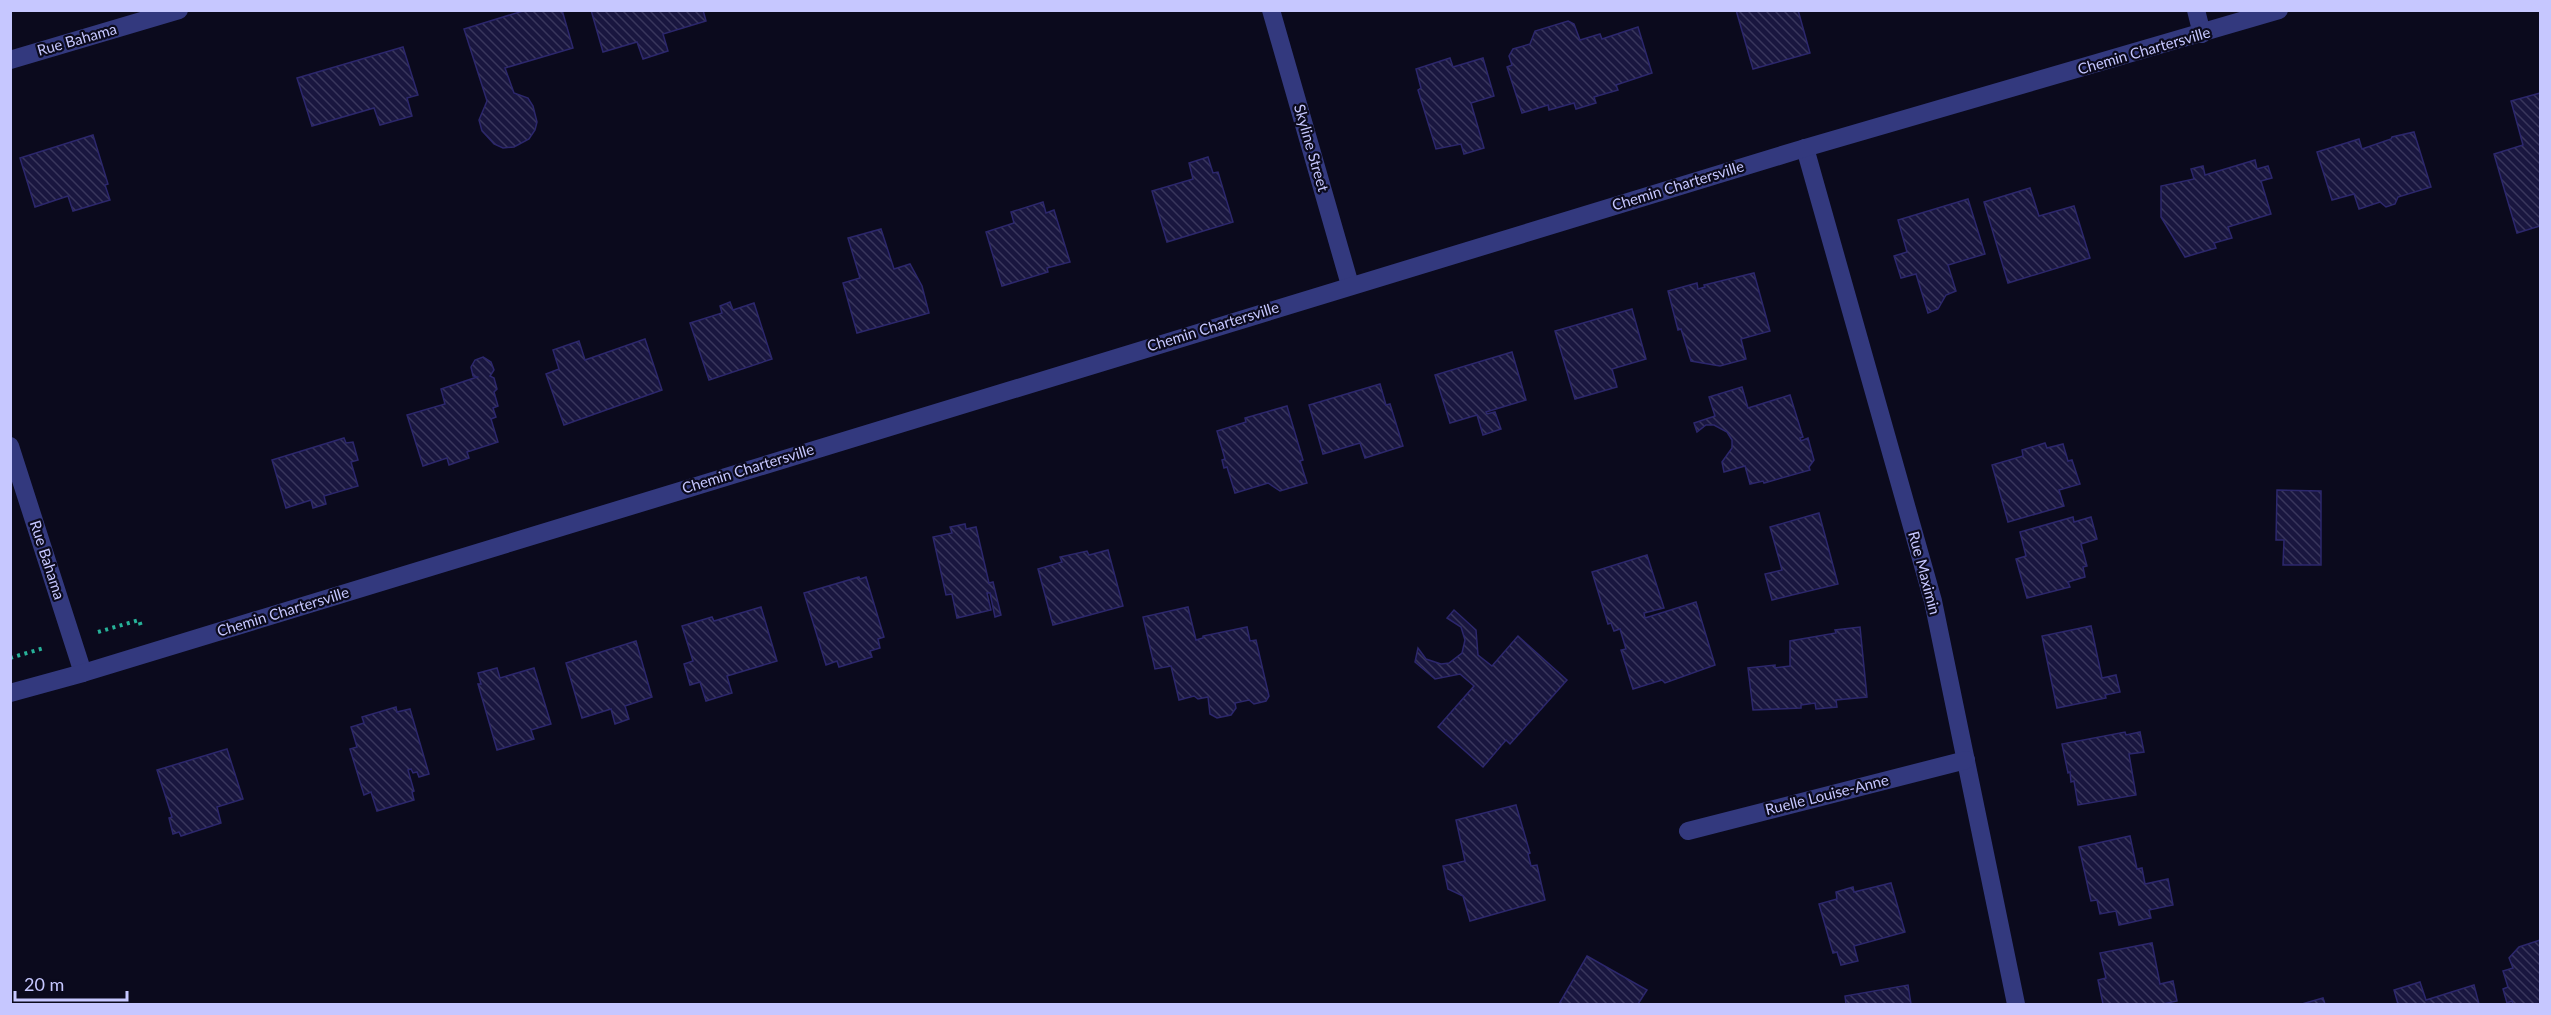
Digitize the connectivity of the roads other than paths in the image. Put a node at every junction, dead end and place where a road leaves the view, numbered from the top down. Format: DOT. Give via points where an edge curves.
graph roads {
  1 [pos="179,10"];
  2 [pos="1271,10"];
  3 [pos="2196,10"];
  4 [pos="2279,10"];
  5 [pos="2202,34"];
  6 [pos="10,60"];
  7 [pos="1805,148"];
  8 [pos="1350,285"];
  9 [pos="10,446"];
  10 [pos="83,673"];
  11 [pos="10,693"];
  12 [pos="1966,760"];
  13 [pos="1688,831"];
  14 [pos="2016,1005"];
  1 -- 6 [label="street, Rue Bahama"];
  2 -- 8 [label="street, Skyline Street"];
  3 -- 5 [label="street"];
  4 -- 5 [label="street, Chemin Chartersville"];
  5 -- 7 [label="street, Chemin Chartersville"];
  7 -- 8 [label="street, Chemin Chartersville"];
  7 -- 12 [label="street, Rue Maximin" via="1933,601"];
  8 -- 10 [label="street, Chemin Chartersville"];
  9 -- 10 [label="street, Rue Bahama"];
  10 -- 11 [label="street, Chemin Chartersville"];
  12 -- 13 [label="street, Ruelle Louise-Anne"];
  12 -- 14 [label="street, Rue Maximin"];
}
